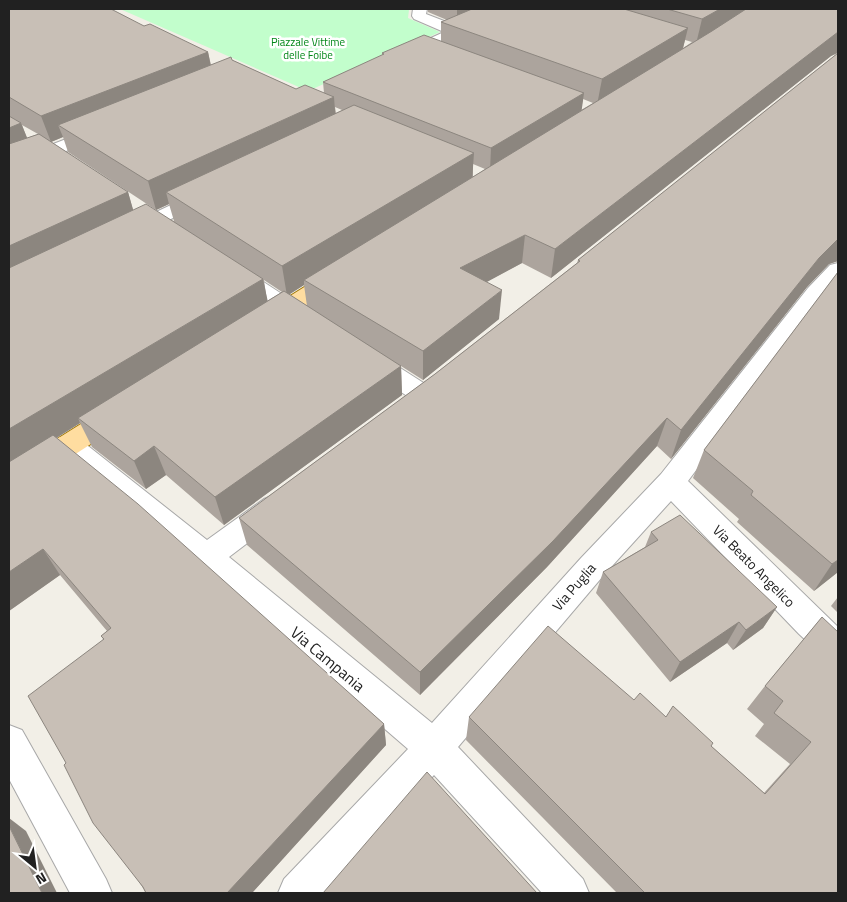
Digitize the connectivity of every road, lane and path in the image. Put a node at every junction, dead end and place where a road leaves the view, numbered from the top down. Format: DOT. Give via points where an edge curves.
graph roads {
  1 [pos="420,9"];
  2 [pos="506,9"];
  3 [pos="456,32"];
  4 [pos="422,47"];
  5 [pos="441,54"];
  6 [pos="388,63"];
  7 [pos="113,125"];
  8 [pos="9,168"];
  9 [pos="225,186"];
  10 [pos="112,240"];
  11 [pos="221,264"];
  12 [pos="352,267"];
  13 [pos="838,270"];
  14 [pos="287,308"];
  15 [pos="319,328"];
  16 [pos="253,329"];
  17 [pos="352,349"];
  18 [pos="424,395"];
  19 [pos="135,402"];
  20 [pos="68,444"];
  21 [pos="671,482"];
  22 [pos="9,483"];
  23 [pos="292,494"];
  24 [pos="207,557"];
  25 [pos="838,648"];
  26 [pos="9,743"];
  27 [pos="434,748"];
  28 [pos="92,893"];
  29 [pos="298,893"];
  30 [pos="569,893"];
  1 -- 3 [label="street" via="419,16"];
  2 -- 3 [label="street"];
  3 -- 4 [label="street"];
  4 -- 5 [label="street"];
  4 -- 6 [label="street"];
  7 -- 8 [label="street"];
  9 -- 10 [label="street"];
  11 -- 14 [label="street"];
  12 -- 14 [label="main road"];
  13 -- 21 [label="street, Via Puglia" via="816,293"];
  14 -- 15 [label="street"];
  14 -- 16 [label="main road"];
  17 -- 18 [label="street"];
  19 -- 20 [label="main road"];
  20 -- 22 [label="main road"];
  20 -- 24 [label="street, Via Campania"];
  21 -- 25 [label="street, Via Beato Angelico"];
  21 -- 27 [label="street, Via Puglia"];
  23 -- 24 [label="street"];
  24 -- 27 [label="street, Via Campania"];
  26 -- 28 [label="street"];
  27 -- 29 [label="street, Via Puglia"];
  27 -- 30 [label="street, Via Campania"];
}
